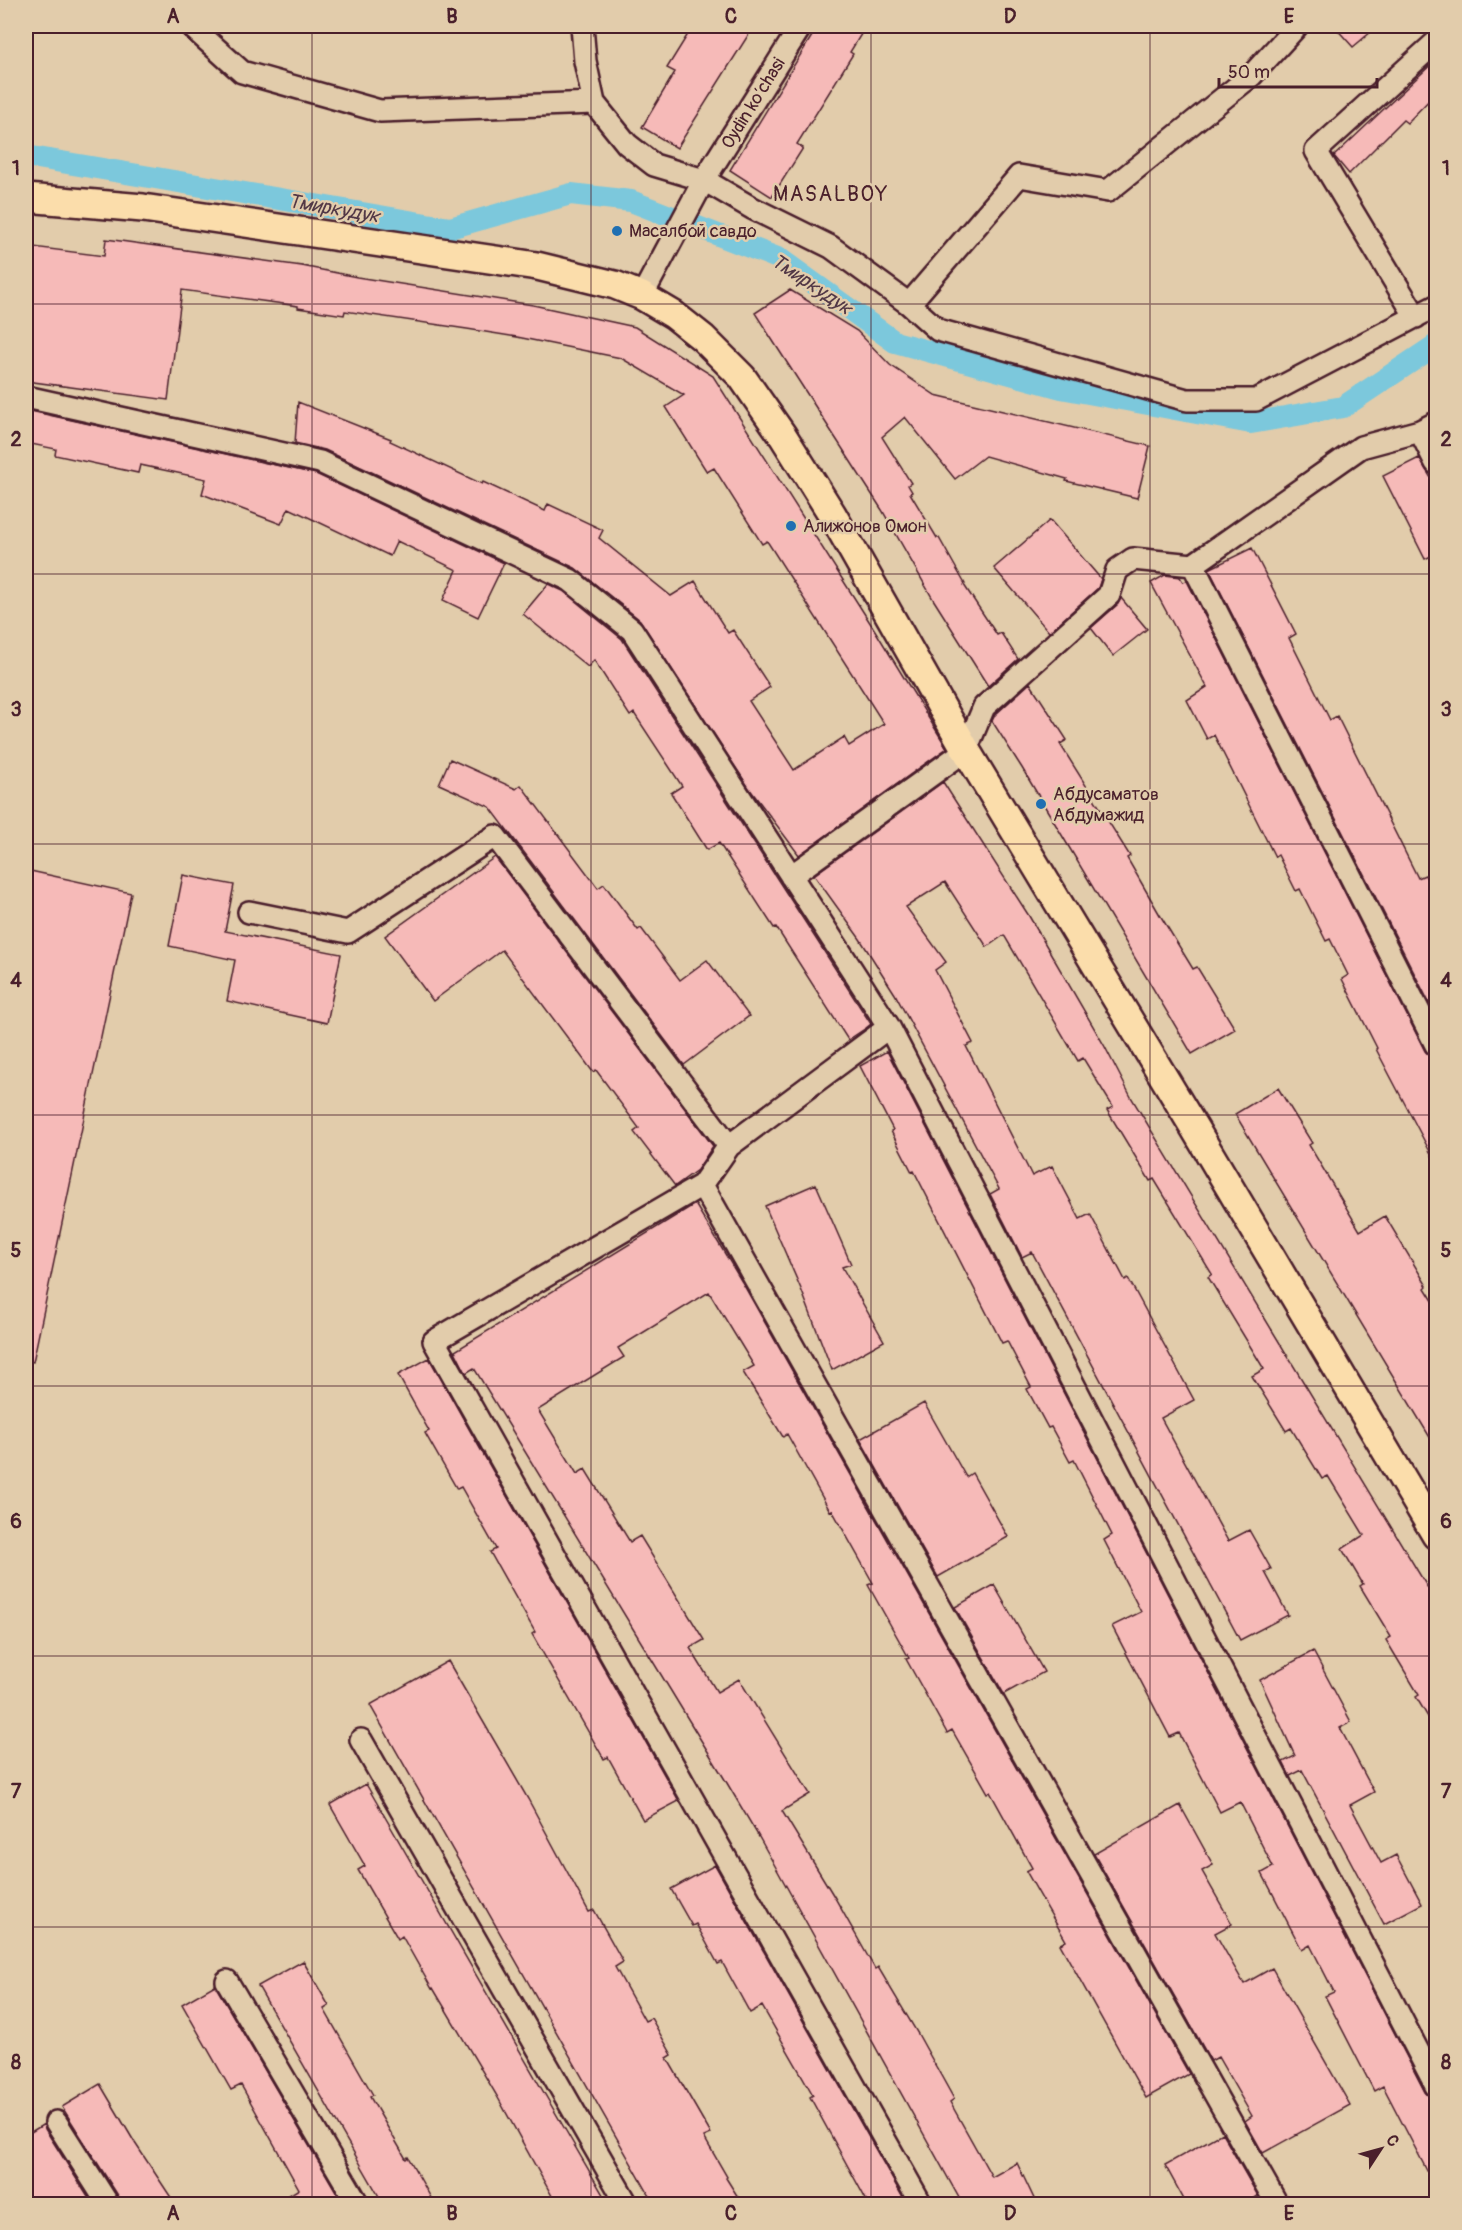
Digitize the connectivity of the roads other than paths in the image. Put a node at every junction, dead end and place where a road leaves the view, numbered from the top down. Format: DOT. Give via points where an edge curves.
graph roads {
  1 [pos="191,26"];
  2 [pos="582,26"];
  3 [pos="801,26"];
  4 [pos="1297,26"];
  5 [pos="1437,42"];
  6 [pos="594,103"];
  7 [pos="704,180"];
  8 [pos="26,198"];
  9 [pos="642,296"];
  10 [pos="909,304"];
  11 [pos="1437,306"];
  12 [pos="1416,317"];
  13 [pos="26,398"];
  14 [pos="1428,427"];
  15 [pos="1437,463"];
  16 [pos="1193,565"];
  17 [pos="966,750"];
  18 [pos="791,876"];
  19 [pos="249,912"];
  20 [pos="889,1027"];
  21 [pos="1437,1045"];
  22 [pos="729,1146"];
  23 [pos="702,1185"];
  24 [pos="1437,1535"];
  25 [pos="361,1740"];
  26 [pos="227,1981"];
  27 [pos="1437,2086"];
  28 [pos="56,2122"];
  29 [pos="108,2205"];
  30 [pos="358,2205"];
  31 [pos="627,2205"];
  32 [pos="921,2205"];
  33 [pos="1277,2205"];
  1 -- 6 [label="street" via="242,72 380,111"];
  2 -- 6 [label="street"];
  3 -- 7 [label="street, Oydin ko‘chasi"];
  4 -- 10 [label="street" via="1252,75 1108,191 1019,176"];
  5 -- 12 [label="street" via="1316,151"];
  6 -- 7 [label="street" via="627,144 654,165"];
  7 -- 9 [label="street, Oydin ko‘chasi"];
  7 -- 10 [label="street" via="831,247"];
  8 -- 9 [label="main road" via="143,208 537,266 615,285"];
  9 -- 17 [label="main road" via="703,338 742,377 832,514"];
  10 -- 12 [label="street" via="938,330 1187,400 1256,400"];
  11 -- 12 [label="street"];
  13 -- 18 [label="street" via="320,462 570,580 632,630"];
  14 -- 15 [label="street"];
  14 -- 16 [label="street" via="1361,447"];
  16 -- 17 [label="street" via="1133,559 1117,570 1109,595 984,707"];
  16 -- 21 [label="street"];
  17 -- 18 [label="street"];
  17 -- 24 [label="main road"];
  18 -- 20 [label="street"];
  19 -- 22 [label="street" via="348,932 495,836"];
  20 -- 22 [label="street"];
  20 -- 27 [label="street"];
  22 -- 23 [label="street"];
  23 -- 32 [label="street" via="434,1341"];
  23 -- 33 [label="street"];
  25 -- 31 [label="street"];
  26 -- 30 [label="street"];
  28 -- 29 [label="street"];
}
